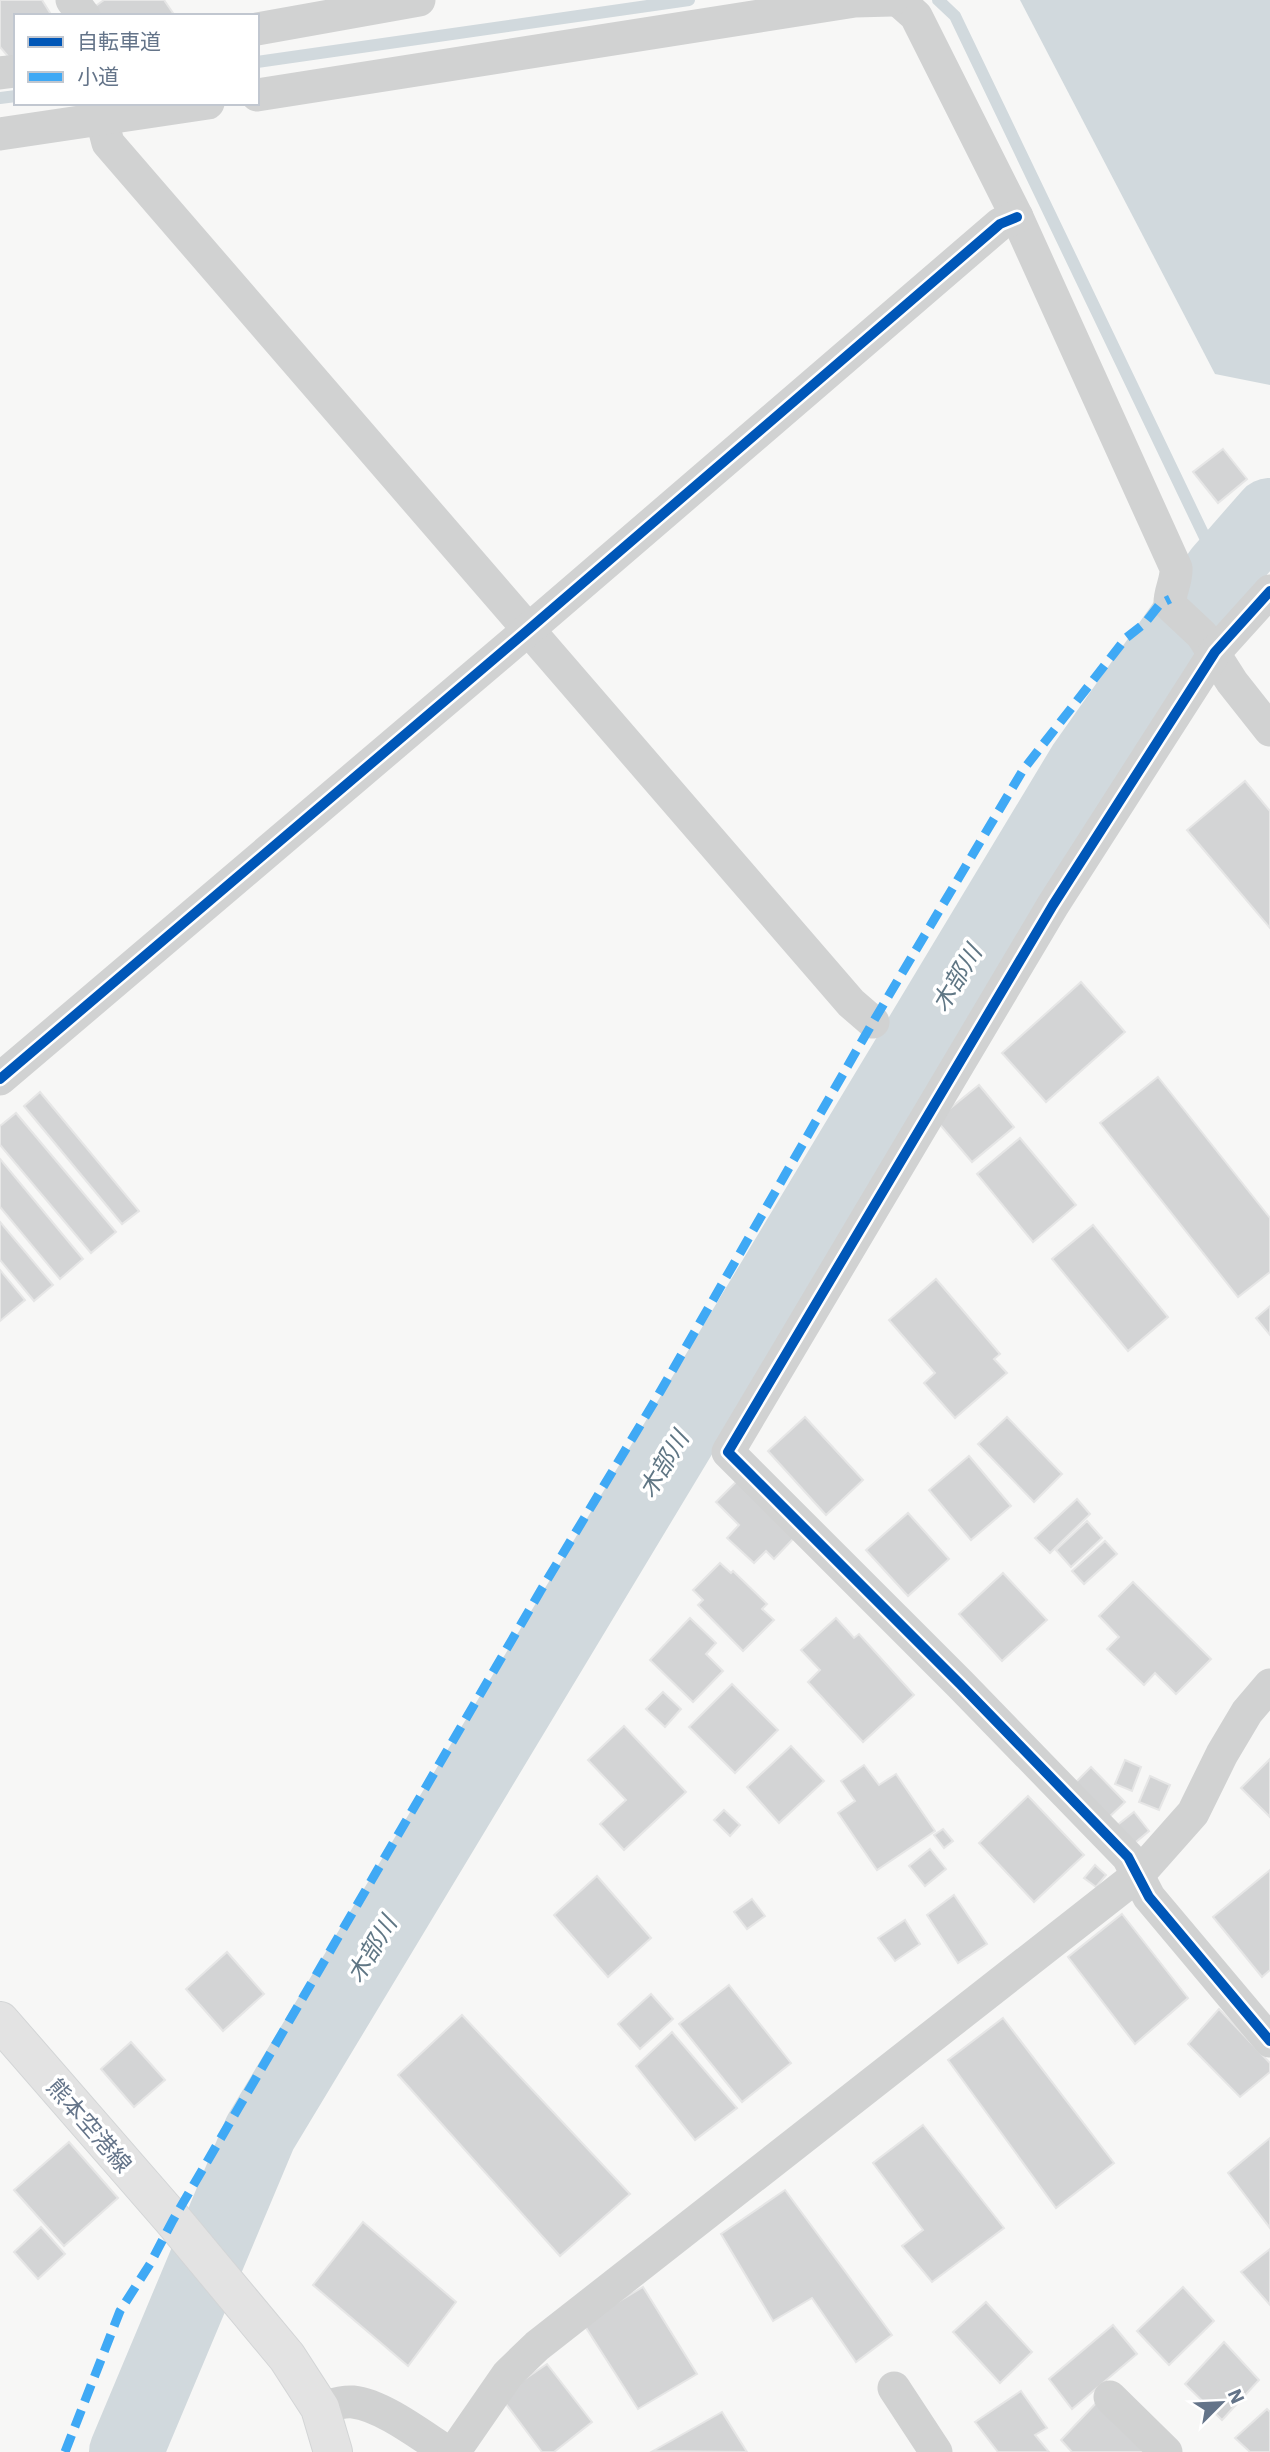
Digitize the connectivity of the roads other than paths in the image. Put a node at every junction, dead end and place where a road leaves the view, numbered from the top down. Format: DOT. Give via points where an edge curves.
graph roads {
  1 [pos="892,0"];
  2 [pos="898,0"];
  3 [pos="396,1"];
  4 [pos="259,29"];
  5 [pos="259,96"];
  6 [pos="196,105"];
  7 [pos="102,120"];
  8 [pos="0,134"];
  9 [pos="1017,217"];
  10 [pos="1270,591"];
  11 [pos="528,630"];
  12 [pos="1209,644"];
  13 [pos="1270,730"];
  14 [pos="873,1022"];
  15 [pos="0,1079"];
  16 [pos="1270,1685"];
  17 [pos="1138,1875"];
  18 [pos="0,2021"];
  19 [pos="1270,2041"];
  20 [pos="894,2388"];
  21 [pos="1110,2398"];
  22 [pos="320,2408"];
  23 [pos="333,2452"];
  24 [pos="447,2452"];
  25 [pos="454,2452"];
  26 [pos="936,2452"];
  27 [pos="1167,2452"];
  1 -- 5 [label="street" via="855,1"];
  2 -- 9 [label="street" via="916,16"];
  3 -- 4 [label="street"];
  6 -- 7 [label="street"];
  7 -- 8 [label="street"];
  7 -- 11 [label="street" via="108,143"];
  9 -- 11 [label="street" via="1000,224"];
  9 -- 12 [label="street" via="1176,568 1170,605"];
  10 -- 12 [label="street"];
  11 -- 14 [label="street"];
  11 -- 15 [label="street"];
  12 -- 13 [label="street"];
  12 -- 17 [label="street" via="728,1452 1128,1857"];
  16 -- 17 [label="street" via="1228,1743 1193,1813"];
  17 -- 19 [label="street" via="1149,1897"];
  17 -- 25 [label="street" via="537,2346 508,2374"];
  18 -- 22 [label="main road, 熊本空港線" via="287,2357"];
  20 -- 26 [label="street"];
  21 -- 27 [label="street"];
  22 -- 23 [label="main road"];
  22 -- 24 [label="street" via="355,2402 393,2417"];
}
